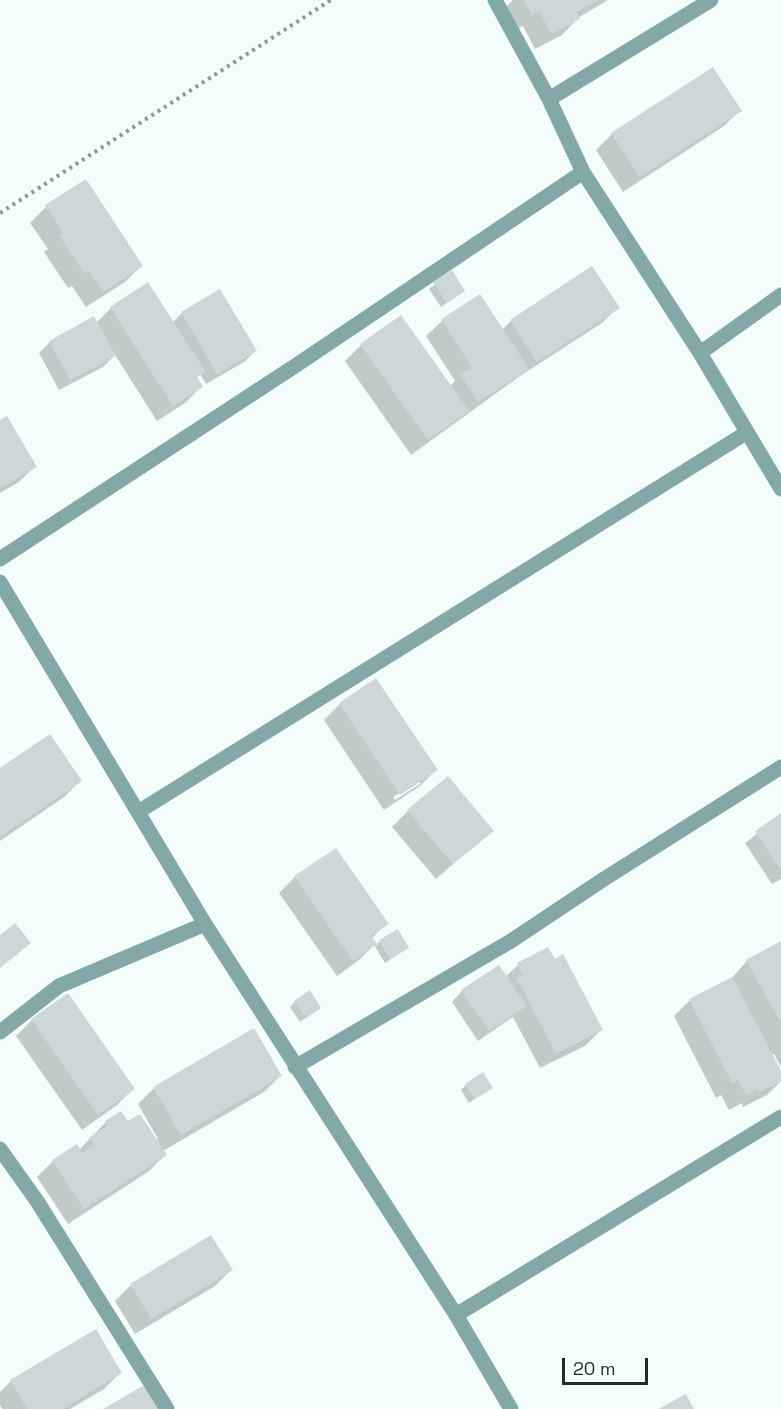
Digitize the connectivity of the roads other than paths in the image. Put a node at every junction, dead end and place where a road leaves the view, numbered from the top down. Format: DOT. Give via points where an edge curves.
graph roads {
  1 [pos="495,0"];
  2 [pos="711,0"];
  3 [pos="549,99"];
  4 [pos="583,172"];
  5 [pos="781,295"];
  6 [pos="700,353"];
  7 [pos="746,433"];
  8 [pos="781,489"];
  9 [pos="0,559"];
  10 [pos="0,582"];
  11 [pos="4,598"];
  12 [pos="781,767"];
  13 [pos="138,812"];
  14 [pos="205,924"];
  15 [pos="0,1032"];
  16 [pos="296,1067"];
  17 [pos="781,1118"];
  18 [pos="0,1149"];
  19 [pos="456,1315"];
  20 [pos="167,1409"];
  21 [pos="511,1409"];
  1 -- 3 [label="street"];
  2 -- 3 [label="street"];
  3 -- 4 [label="street"];
  4 -- 6 [label="street"];
  4 -- 9 [label="street"];
  5 -- 6 [label="street"];
  6 -- 7 [label="street"];
  7 -- 8 [label="street"];
  7 -- 13 [label="street"];
  10 -- 11 [label="street"];
  11 -- 13 [label="street"];
  12 -- 16 [label="street" via="511,941"];
  13 -- 14 [label="street"];
  14 -- 15 [label="street" via="60,986"];
  14 -- 16 [label="street"];
  16 -- 19 [label="street"];
  17 -- 19 [label="street"];
  18 -- 20 [label="street"];
  19 -- 21 [label="street"];
}
